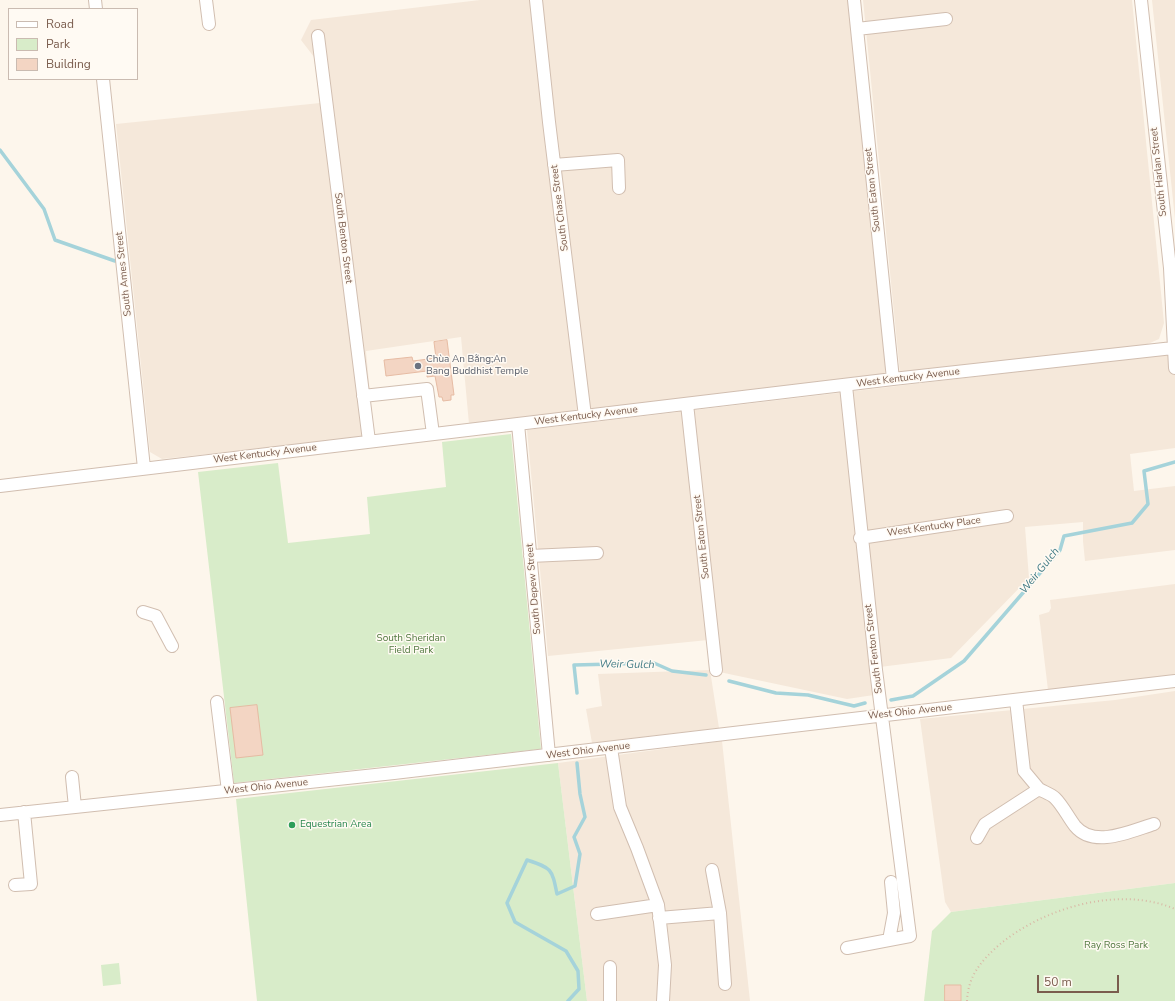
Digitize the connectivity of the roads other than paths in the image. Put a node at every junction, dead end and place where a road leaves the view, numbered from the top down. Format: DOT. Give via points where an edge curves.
graph roads {
  1 [pos="206,0"];
  2 [pos="536,0"];
  3 [pos="854,0"];
  4 [pos="1141,0"];
  5 [pos="946,19"];
  6 [pos="209,24"];
  7 [pos="857,29"];
  8 [pos="318,36"];
  9 [pos="103,80"];
  10 [pos="554,165"];
  11 [pos="619,188"];
  12 [pos="1172,267"];
  13 [pos="1173,348"];
  14 [pos="1175,368"];
  15 [pos="893,379"];
  16 [pos="846,386"];
  17 [pos="363,396"];
  18 [pos="687,404"];
  19 [pos="585,416"];
  20 [pos="518,424"];
  21 [pos="433,434"];
  22 [pos="369,441"];
  23 [pos="144,468"];
  24 [pos="0,486"];
  25 [pos="1007,516"];
  26 [pos="860,538"];
  27 [pos="597,553"];
  28 [pos="530,556"];
  29 [pos="143,612"];
  30 [pos="172,646"];
  31 [pos="716,670"];
  32 [pos="1175,681"];
  33 [pos="1016,700"];
  34 [pos="217,702"];
  35 [pos="882,715"];
  36 [pos="610,748"];
  37 [pos="549,755"];
  38 [pos="72,777"];
  39 [pos="1039,788"];
  40 [pos="228,791"];
  41 [pos="75,807"];
  42 [pos="24,812"];
  43 [pos="0,815"];
  44 [pos="1154,824"];
  45 [pos="977,838"];
  46 [pos="712,870"];
  47 [pos="891,882"];
  48 [pos="15,885"];
  49 [pos="658,905"];
  50 [pos="720,912"];
  51 [pos="597,914"];
  52 [pos="659,918"];
  53 [pos="889,940"];
  54 [pos="847,948"];
  55 [pos="610,967"];
  56 [pos="725,984"];
  57 [pos="610,1001"];
  58 [pos="663,1001"];
  1 -- 6 [label="street"];
  2 -- 10 [label="street, South Chase Street"];
  3 -- 7 [label="street, South Eaton Street"];
  4 -- 12 [label="street, South Harlan Street"];
  5 -- 7 [label="street"];
  7 -- 15 [label="street, South Eaton Street"];
  8 -- 17 [label="street, South Benton Street"];
  9 -- 23 [label="street, South Ames Street"];
  10 -- 11 [label="street" via="618,160"];
  10 -- 19 [label="street, South Chase Street"];
  12 -- 13 [label="street, South Harlan Street"];
  13 -- 14 [label="street, South Harlan Street"];
  13 -- 15 [label="street, West Kentucky Avenue"];
  15 -- 16 [label="street, West Kentucky Avenue"];
  16 -- 18 [label="street, West Kentucky Avenue"];
  16 -- 26 [label="street, South Fenton Street"];
  17 -- 21 [label="street" via="427,389"];
  17 -- 22 [label="street, South Benton Street"];
  18 -- 19 [label="street, West Kentucky Avenue"];
  18 -- 31 [label="street, South Eaton Street"];
  19 -- 20 [label="street, West Kentucky Avenue"];
  20 -- 21 [label="street, West Kentucky Avenue"];
  20 -- 28 [label="street, South Depew Street"];
  21 -- 22 [label="street, West Kentucky Avenue"];
  22 -- 23 [label="street, West Kentucky Avenue"];
  23 -- 24 [label="street, West Kentucky Avenue"];
  25 -- 26 [label="street, West Kentucky Place"];
  26 -- 35 [label="street, South Fenton Street"];
  27 -- 28 [label="street"];
  28 -- 37 [label="street, South Depew Street"];
  29 -- 30 [label="street" via="156,616"];
  32 -- 33 [label="street, West Ohio Avenue"];
  33 -- 35 [label="street, West Ohio Avenue"];
  33 -- 39 [label="street" via="1024,771"];
  34 -- 40 [label="street"];
  35 -- 36 [label="street, West Ohio Avenue"];
  35 -- 47 [label="street, South Fenton Street"];
  36 -- 37 [label="street, West Ohio Avenue"];
  36 -- 49 [label="street" via="620,807"];
  37 -- 40 [label="street, West Ohio Avenue"];
  38 -- 41 [label="street"];
  39 -- 44 [label="street" via="1055,798 1076,828 1087,836 1104,837"];
  39 -- 45 [label="street" via="985,824"];
  40 -- 41 [label="street, West Ohio Avenue"];
  41 -- 42 [label="street, West Ohio Avenue"];
  42 -- 43 [label="street, West Ohio Avenue"];
  42 -- 48 [label="street" via="31,884"];
  46 -- 50 [label="street"];
  47 -- 53 [label="street" via="894,913"];
  47 -- 53 [label="street, South Fenton Street" via="910,936"];
  49 -- 51 [label="street"];
  49 -- 52 [label="street"];
  50 -- 52 [label="street"];
  50 -- 56 [label="street"];
  52 -- 58 [label="street" via="665,965"];
  53 -- 54 [label="street"];
  55 -- 57 [label="street"];
}
